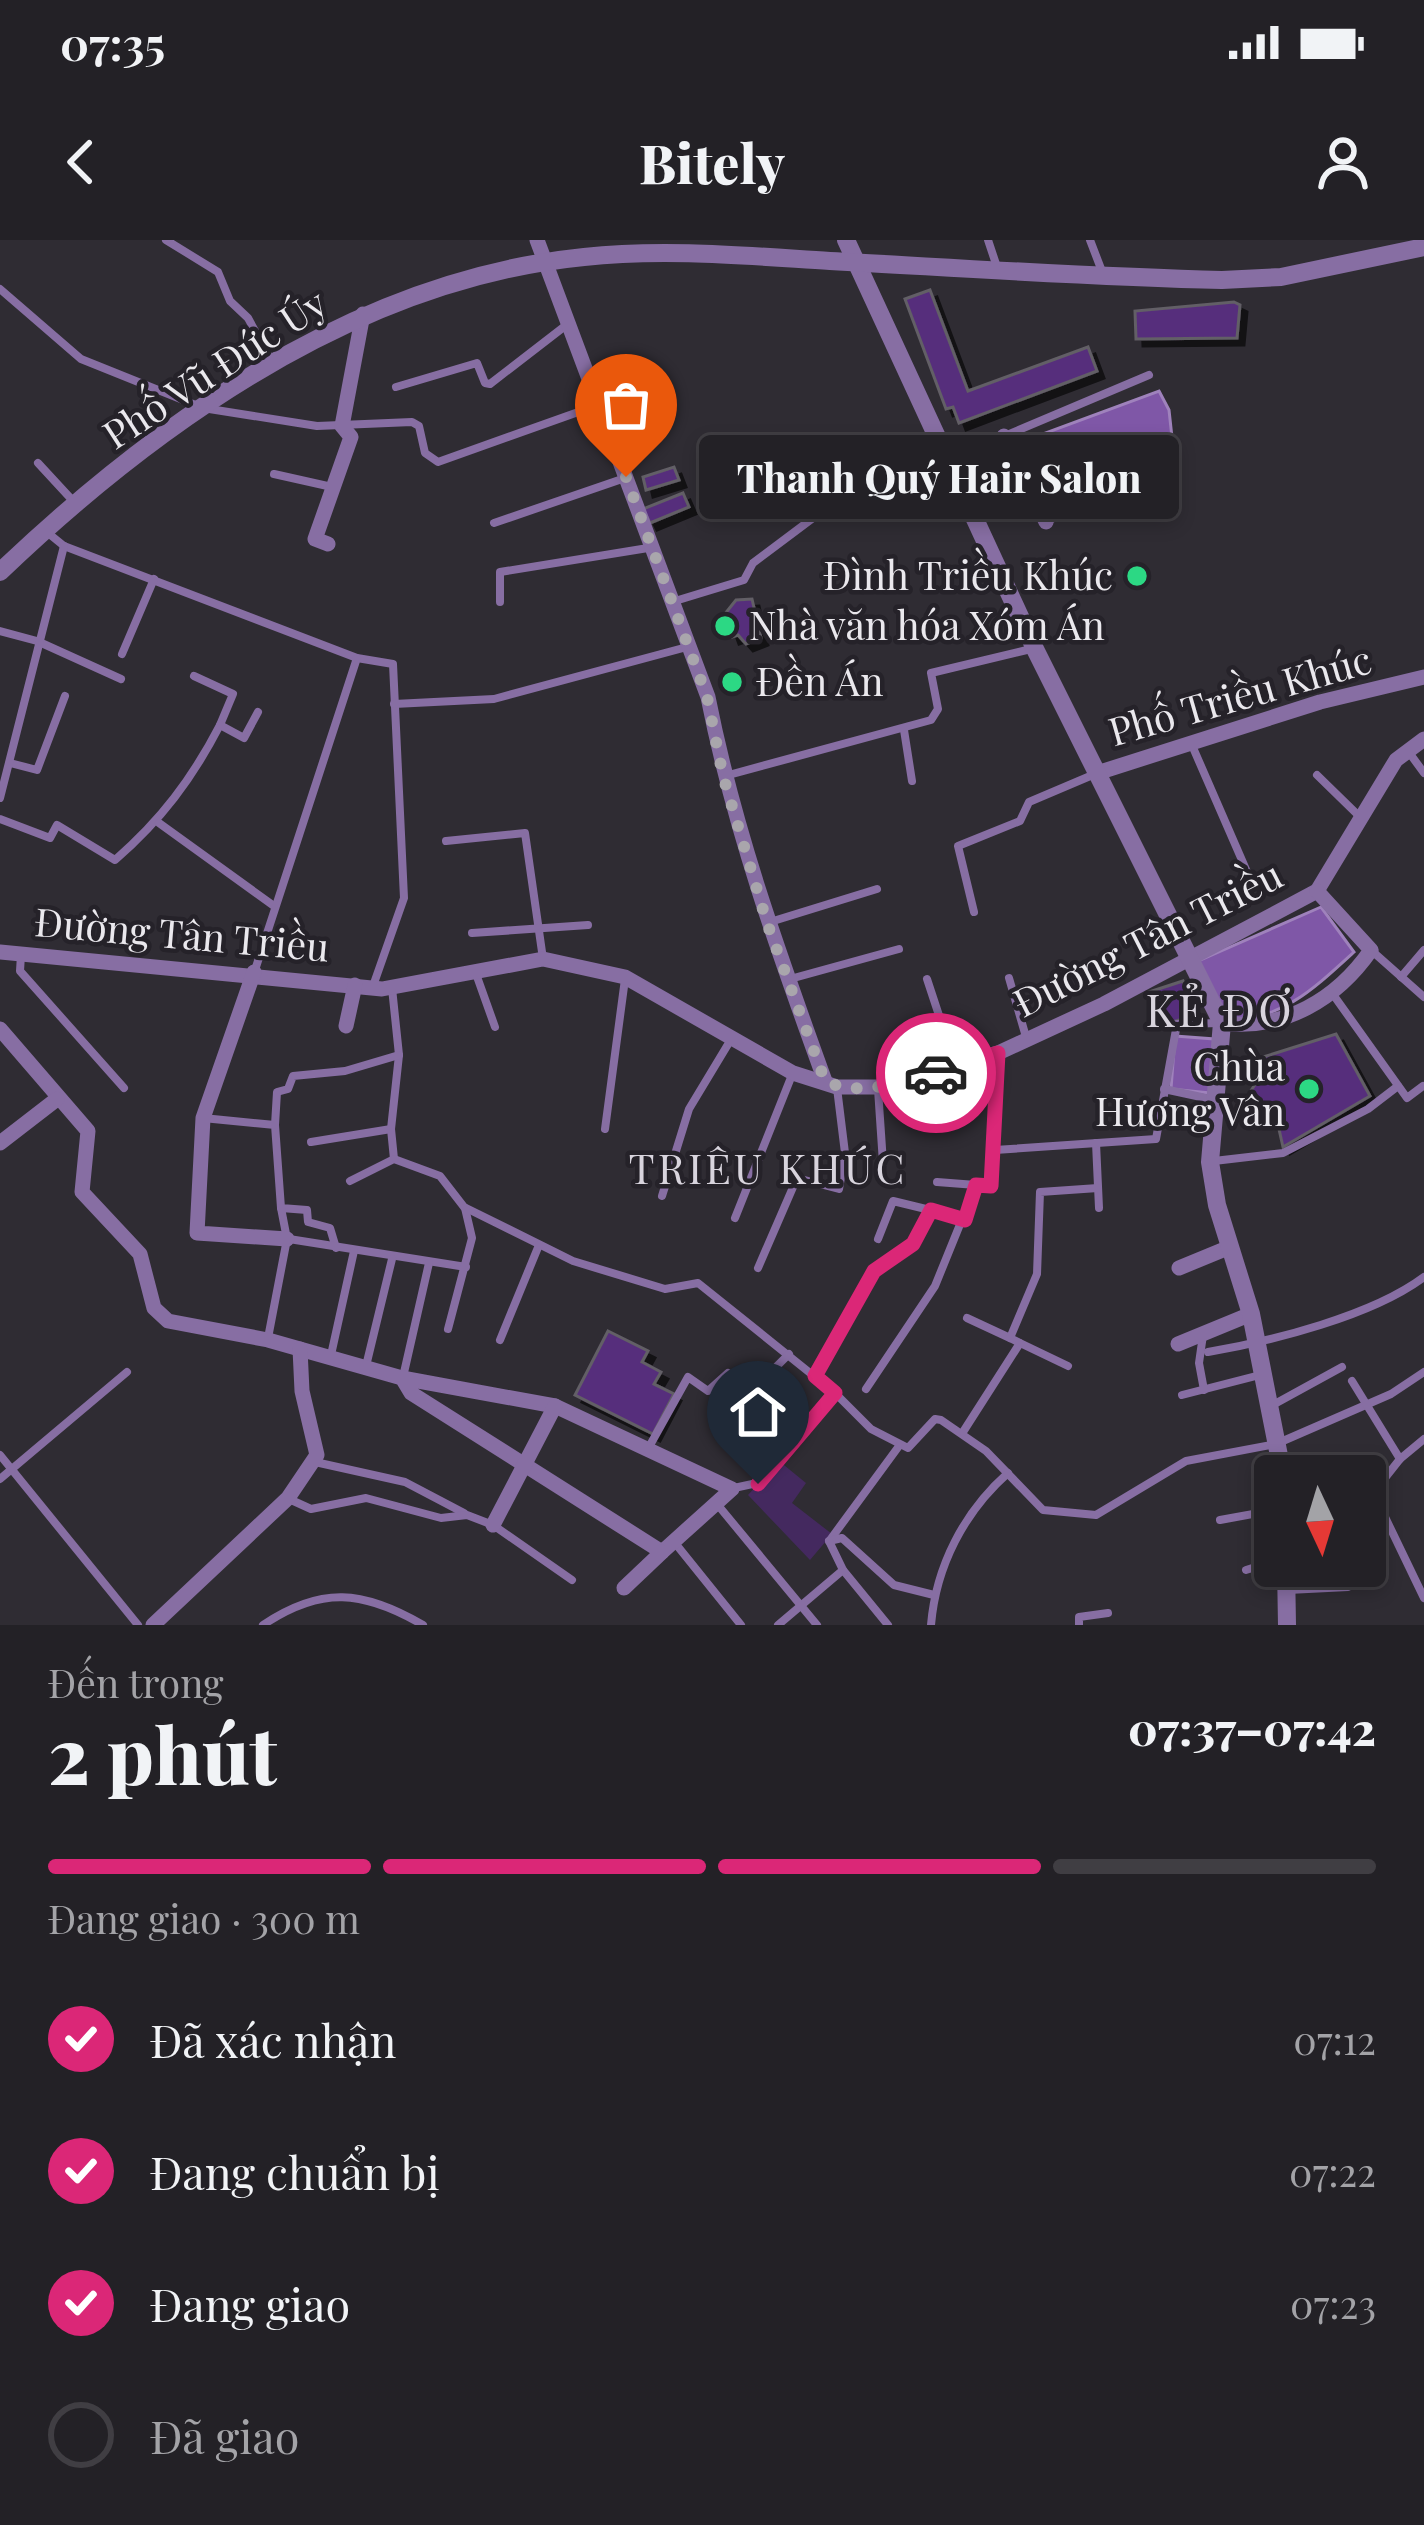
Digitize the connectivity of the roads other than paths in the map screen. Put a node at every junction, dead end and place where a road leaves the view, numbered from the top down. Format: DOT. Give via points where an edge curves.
graph roads {
  1 [pos="166,240"];
  2 [pos="537,240"];
  3 [pos="846,240"];
  4 [pos="988,240"];
  5 [pos="1090,240"];
  6 [pos="1424,247"];
  7 [pos="856,262"];
  8 [pos="547,263"];
  9 [pos="998,268"];
  10 [pos="1103,275"];
  11 [pos="0,289"];
  12 [pos="363,314"];
  13 [pos="571,322"];
  14 [pos="273,363"];
  15 [pos="1149,375"];
  16 [pos="396,387"];
  17 [pos="599,405"];
  18 [pos="203,408"];
  19 [pos="342,426"];
  20 [pos="1004,436"];
  21 [pos="949,459"];
  22 [pos="38,463"];
  23 [pos="1175,471"];
  24 [pos="274,474"];
  25 [pos="626,477"];
  26 [pos="332,487"];
  27 [pos="75,503"];
  28 [pos="1046,522"];
  29 [pos="494,523"];
  30 [pos="44,530"];
  31 [pos="328,544"];
  32 [pos="64,546"];
  33 [pos="648,548"];
  34 [pos="0,572"];
  35 [pos="154,579"];
  36 [pos="500,602"];
  37 [pos="673,602"];
  38 [pos="0,631"];
  39 [pos="37,641"];
  40 [pos="687,647"];
  41 [pos="1035,649"];
  42 [pos="122,654"];
  43 [pos="356,658"];
  44 [pos="194,676"];
  45 [pos="1424,677"];
  46 [pos="121,680"];
  47 [pos="65,696"];
  48 [pos="394,704"];
  49 [pos="258,712"];
  50 [pos="220,724"];
  51 [pos="904,730"];
  52 [pos="1424,739"];
  53 [pos="1191,742"];
  54 [pos="1408,751"];
  55 [pos="10,763"];
  56 [pos="1097,773"];
  57 [pos="1424,773"];
  58 [pos="1317,775"];
  59 [pos="723,776"];
  60 [pos="912,782"];
  61 [pos="0,798"];
  62 [pos="1360,818"];
  63 [pos="0,819"];
  64 [pos="158,822"];
  65 [pos="446,842"];
  66 [pos="1248,874"];
  67 [pos="877,889"];
  68 [pos="1317,891"];
  69 [pos="274,905"];
  70 [pos="974,911"];
  71 [pos="767,923"];
  72 [pos="588,925"];
  73 [pos="539,926"];
  74 [pos="472,933"];
  75 [pos="899,950"];
  76 [pos="1371,950"];
  77 [pos="1424,950"];
  78 [pos="0,952"];
  79 [pos="21,954"];
  80 [pos="543,958"];
  81 [pos="1190,958"];
  82 [pos="475,970"];
  83 [pos="254,972"];
  84 [pos="625,977"];
  85 [pos="1401,977"];
  86 [pos="1009,978"];
  87 [pos="788,979"];
  88 [pos="927,979"];
  89 [pos="364,986"];
  90 [pos="392,987"];
  91 [pos="1332,993"];
  92 [pos="1424,997"];
  93 [pos="1222,1023"];
  94 [pos="346,1026"];
  95 [pos="495,1027"];
  96 [pos="0,1029"];
  97 [pos="1026,1037"];
  98 [pos="730,1041"];
  99 [pos="998,1053"];
  100 [pos="399,1055"];
  101 [pos="957,1068"];
  102 [pos="793,1073"];
  103 [pos="831,1084"];
  104 [pos="1398,1086"];
  105 [pos="1424,1086"];
  106 [pos="878,1087"];
  107 [pos="124,1088"];
  108 [pos="1164,1089"];
  109 [pos="57,1099"];
  110 [pos="1216,1100"];
  111 [pos="203,1118"];
  112 [pos="275,1125"];
  113 [pos="605,1129"];
  114 [pos="391,1130"];
  115 [pos="311,1142"];
  116 [pos="0,1143"];
  117 [pos="1096,1143"];
  118 [pos="995,1150"];
  119 [pos="394,1160"];
  120 [pos="883,1162"];
  121 [pos="1210,1162"];
  122 [pos="350,1181"];
  123 [pos="938,1182"];
  124 [pos="976,1185"];
  125 [pos="1098,1188"];
  126 [pos="662,1196"];
  127 [pos="464,1207"];
  128 [pos="280,1208"];
  129 [pos="1099,1208"];
  130 [pos="931,1210"];
  131 [pos="735,1218"];
  132 [pos="965,1220"];
  133 [pos="287,1239"];
  134 [pos="878,1239"];
  135 [pos="539,1245"];
  136 [pos="1230,1247"];
  137 [pos="336,1249"];
  138 [pos="354,1252"];
  139 [pos="392,1259"];
  140 [pos="429,1263"];
  141 [pos="466,1267"];
  142 [pos="758,1268"];
  143 [pos="1179,1268"];
  144 [pos="1424,1277"];
  145 [pos="1251,1314"];
  146 [pos="967,1318"];
  147 [pos="448,1329"];
  148 [pos="1203,1334"];
  149 [pos="268,1340"];
  150 [pos="500,1340"];
  151 [pos="1015,1341"];
  152 [pos="1255,1344"];
  153 [pos="1178,1345"];
  154 [pos="300,1349"];
  155 [pos="1208,1352"];
  156 [pos="789,1354"];
  157 [pos="331,1357"];
  158 [pos="1068,1366"];
  159 [pos="1342,1367"];
  160 [pos="365,1368"];
  161 [pos="127,1372"];
  162 [pos="1424,1372"];
  163 [pos="1262,1375"];
  164 [pos="815,1376"];
  165 [pos="402,1378"];
  166 [pos="1352,1381"];
  167 [pos="866,1389"];
  168 [pos="1204,1390"];
  169 [pos="835,1393"];
  170 [pos="1182,1395"];
  171 [pos="555,1406"];
  172 [pos="1367,1406"];
  173 [pos="1268,1408"];
  174 [pos="963,1432"];
  175 [pos="1424,1439"];
  176 [pos="1276,1444"];
  177 [pos="899,1446"];
  178 [pos="649,1447"];
  179 [pos="0,1455"];
  180 [pos="1278,1455"];
  181 [pos="1400,1460"];
  182 [pos="313,1462"];
  183 [pos="523,1465"];
  184 [pos="12,1470"];
  185 [pos="1008,1473"];
  186 [pos="0,1480"];
  187 [pos="732,1489"];
  188 [pos="288,1498"];
  189 [pos="716,1503"];
  190 [pos="1254,1514"];
  191 [pos="467,1515"];
  192 [pos="1220,1520"];
  193 [pos="493,1525"];
  194 [pos="829,1541"];
  195 [pos="668,1547"];
  196 [pos="1254,1568"];
  197 [pos="843,1570"];
  198 [pos="1246,1570"];
  199 [pos="572,1580"];
  200 [pos="1348,1587"];
  201 [pos="624,1588"];
  202 [pos="1286,1590"];
  203 [pos="934,1595"];
  204 [pos="1424,1598"];
  205 [pos="801,1606"];
  206 [pos="1108,1613"];
  207 [pos="139,1625"];
  208 [pos="153,1625"];
  209 [pos="262,1625"];
  210 [pos="423,1625"];
  211 [pos="741,1625"];
  212 [pos="778,1625"];
  213 [pos="817,1625"];
  214 [pos="888,1625"];
  215 [pos="931,1625"];
  216 [pos="1079,1625"];
  217 [pos="1287,1625"];
  1 -- 14 [label="lane" via="218,272"];
  2 -- 8 [label="street"];
  3 -- 7 [label="street"];
  4 -- 9 [label="lane"];
  5 -- 10 [label="lane"];
  6 -- 10 [label="street, Phố Vũ Đức Úy" via="1281,277"];
  7 -- 8 [label="street, Phố Vũ Đức Úy" via="730,255"];
  7 -- 9 [label="street, Phố Vũ Đức Úy"];
  7 -- 21 [label="street"];
  8 -- 12 [label="street, Phố Vũ Đức Úy"];
  8 -- 13 [label="street"];
  9 -- 10 [label="street, Phố Vũ Đức Úy"];
  11 -- 18 [label="lane" via="81,359"];
  12 -- 14 [label="street, Phố Vũ Đức Úy"];
  12 -- 19 [label="street"];
  13 -- 16 [label="lane" via="490,384 477,363"];
  13 -- 17 [label="street"];
  14 -- 18 [label="street, Phố Vũ Đức Úy"];
  15 -- 20 [label="lane"];
  17 -- 19 [label="lane" via="438,462 412,422"];
  17 -- 25 [label="street"];
  18 -- 19 [label="lane"];
  18 -- 27 [label="street, Phố Vũ Đức Úy"];
  19 -- 26 [label="street" via="351,436"];
  20 -- 21 [label="lane"];
  20 -- 28 [label="street"];
  21 -- 37 [label="lane" via="817,515 753,563 744,580"];
  21 -- 41 [label="street"];
  22 -- 27 [label="lane"];
  23 -- 28 [label="lane" via="1106,491"];
  24 -- 26 [label="lane"];
  25 -- 29 [label="lane"];
  25 -- 33 [label="street"];
  26 -- 31 [label="street" via="315,539"];
  27 -- 30 [label="street, Phố Vũ Đức Úy"];
  30 -- 32 [label="lane"];
  30 -- 34 [label="street, Phố Vũ Đức Úy"];
  32 -- 35 [label="lane"];
  32 -- 39 [label="lane"];
  33 -- 36 [label="lane" via="500,572"];
  33 -- 37 [label="street"];
  35 -- 42 [label="lane"];
  35 -- 43 [label="lane"];
  37 -- 40 [label="street"];
  38 -- 39 [label="lane"];
  39 -- 46 [label="lane"];
  39 -- 55 [label="lane"];
  40 -- 48 [label="lane" via="494,699"];
  40 -- 59 [label="street"];
  41 -- 51 [label="lane" via="931,673 937,716"];
  41 -- 56 [label="street"];
  43 -- 48 [label="lane" via="393,664"];
  43 -- 69 [label="lane"];
  44 -- 50 [label="lane" via="233,694"];
  45 -- 53 [label="street, Phố Triều Khúc"];
  47 -- 55 [label="lane" via="37,770"];
  48 -- 89 [label="lane" via="404,898"];
  49 -- 50 [label="lane" via="244,738"];
  50 -- 64 [label="lane"];
  51 -- 59 [label="lane"];
  51 -- 60 [label="lane"];
  52 -- 54 [label="street, Đường Tân Triều"];
  53 -- 56 [label="street, Phố Triều Khúc"];
  53 -- 66 [label="lane"];
  54 -- 57 [label="lane"];
  54 -- 62 [label="street, Đường Tân Triều"];
  55 -- 61 [label="lane"];
  56 -- 70 [label="lane" via="1029,802 1020,821 958,846"];
  56 -- 81 [label="street, Phố Triều Khúc"];
  58 -- 62 [label="lane"];
  59 -- 71 [label="street"];
  62 -- 68 [label="street, Đường Tân Triều"];
  63 -- 64 [label="lane" via="50,838 57,825 115,860"];
  64 -- 69 [label="lane"];
  65 -- 73 [label="lane" via="526,833"];
  67 -- 71 [label="lane"];
  68 -- 76 [label="street"];
  68 -- 81 [label="street, Đường Tân Triều"];
  69 -- 83 [label="lane"];
  71 -- 87 [label="street"];
  72 -- 73 [label="lane"];
  73 -- 74 [label="lane"];
  73 -- 80 [label="lane"];
  75 -- 87 [label="lane"];
  76 -- 85 [label="lane"];
  76 -- 91 [label="street"];
  77 -- 85 [label="lane"];
  78 -- 79 [label="street, Đường Tân Triều"];
  79 -- 83 [label="street, Đường Tân Triều"];
  79 -- 107 [label="lane" via="20,971"];
  80 -- 82 [label="street, Đường Tân Triều"];
  80 -- 84 [label="street, Đường Tân Triều"];
  81 -- 93 [label="street, Phố Triều Khúc"];
  81 -- 97 [label="street, Đường Tân Triều"];
  82 -- 90 [label="street, Đường Tân Triều"];
  82 -- 95 [label="lane"];
  83 -- 89 [label="street, Đường Tân Triều"];
  83 -- 111 [label="street"];
  84 -- 98 [label="street, Đường Tân Triều"];
  84 -- 113 [label="lane"];
  85 -- 92 [label="lane"];
  86 -- 97 [label="lane"];
  87 -- 103 [label="street"];
  88 -- 101 [label="lane"];
  89 -- 90 [label="street, Đường Tân Triều"];
  89 -- 94 [label="street"];
  90 -- 100 [label="lane"];
  91 -- 93 [label="street" via="1262,1025"];
  91 -- 104 [label="lane"];
  93 -- 108 [label="lane" via="1177,1024"];
  93 -- 110 [label="street"];
  96 -- 109 [label="street"];
  97 -- 99 [label="street, Đường Tân Triều"];
  98 -- 102 [label="street, Đường Tân Triều"];
  98 -- 126 [label="lane" via="689,1109"];
  99 -- 101 [label="street, Đường Tân Triều"];
  99 -- 118 [label="lane"];
  100 -- 112 [label="lane" via="292,1076 277,1092"];
  100 -- 114 [label="lane"];
  101 -- 106 [label="street, Đường Tân Triều"];
  102 -- 103 [label="street, Đường Tân Triều"];
  102 -- 131 [label="lane"];
  103 -- 106 [label="street, Đường Tân Triều"];
  103 -- 142 [label="lane" via="845,1153 839,1190 797,1178"];
  104 -- 105 [label="lane" via="1407,1098"];
  104 -- 121 [label="lane" via="1283,1153"];
  106 -- 120 [label="lane"];
  108 -- 110 [label="lane"];
  108 -- 117 [label="lane" via="1156,1139"];
  109 -- 116 [label="street"];
  109 -- 149 [label="street" via="88,1131 82,1192 140,1254 154,1308 168,1322"];
  110 -- 121 [label="street"];
  111 -- 112 [label="lane"];
  111 -- 133 [label="street" via="197,1233"];
  112 -- 128 [label="lane"];
  114 -- 115 [label="lane"];
  114 -- 119 [label="lane"];
  117 -- 118 [label="lane"];
  117 -- 125 [label="lane"];
  118 -- 124 [label="lane" via="991,1186"];
  119 -- 122 [label="lane"];
  119 -- 127 [label="lane" via="440,1177"];
  121 -- 136 [label="street"];
  123 -- 124 [label="lane"];
  124 -- 132 [label="lane"];
  125 -- 129 [label="lane"];
  125 -- 151 [label="lane" via="1040,1192 1037,1274"];
  127 -- 135 [label="lane"];
  127 -- 141 [label="lane" via="472,1238"];
  128 -- 133 [label="lane"];
  128 -- 137 [label="lane" via="307,1210 308,1222 330,1228"];
  130 -- 132 [label="lane"];
  130 -- 134 [label="lane" via="893,1201"];
  130 -- 164 [label="lane" via="913,1244 874,1271"];
  132 -- 167 [label="lane" via="935,1286"];
  133 -- 137 [label="lane"];
  133 -- 149 [label="lane"];
  135 -- 150 [label="lane"];
  135 -- 156 [label="lane" via="657,1288 698,1282"];
  136 -- 143 [label="street"];
  136 -- 145 [label="street"];
  137 -- 138 [label="lane"];
  138 -- 139 [label="lane"];
  138 -- 157 [label="lane"];
  139 -- 140 [label="lane"];
  139 -- 160 [label="lane"];
  140 -- 141 [label="lane"];
  140 -- 165 [label="lane"];
  141 -- 147 [label="lane"];
  144 -- 152 [label="lane"];
  145 -- 148 [label="street"];
  145 -- 152 [label="street"];
  146 -- 151 [label="lane"];
  148 -- 153 [label="street"];
  148 -- 168 [label="lane"];
  149 -- 154 [label="street"];
  151 -- 158 [label="lane"];
  151 -- 174 [label="lane"];
  152 -- 155 [label="lane"];
  152 -- 163 [label="street"];
  154 -- 157 [label="street"];
  154 -- 182 [label="street" via="302,1391 317,1436"];
  156 -- 164 [label="lane"];
  156 -- 178 [label="lane" via="750,1393 728,1373 708,1391 688,1377"];
  157 -- 160 [label="street"];
  159 -- 173 [label="lane"];
  160 -- 165 [label="street"];
  161 -- 184 [label="lane"];
  162 -- 172 [label="lane"];
  163 -- 168 [label="lane"];
  163 -- 173 [label="street"];
  164 -- 169 [label="lane"];
  165 -- 171 [label="street"];
  165 -- 183 [label="street" via="411,1393"];
  166 -- 172 [label="lane"];
  168 -- 170 [label="lane"];
  169 -- 177 [label="lane"];
  169 -- 187 [label="lane" via="758,1484"];
  171 -- 178 [label="street"];
  171 -- 183 [label="street"];
  172 -- 176 [label="lane"];
  172 -- 181 [label="lane"];
  173 -- 176 [label="street"];
  174 -- 177 [label="lane" via="934,1419 912,1446"];
  174 -- 185 [label="lane"];
  175 -- 181 [label="lane"];
  176 -- 180 [label="street"];
  176 -- 185 [label="lane" via="1186,1461 1096,1515 1043,1510"];
  177 -- 194 [label="lane"];
  178 -- 187 [label="street"];
  179 -- 184 [label="lane"];
  181 -- 204 [label="lane" via="1381,1483 1385,1516"];
  182 -- 188 [label="street"];
  182 -- 191 [label="lane" via="405,1482"];
  183 -- 193 [label="street"];
  183 -- 195 [label="street"];
  184 -- 186 [label="lane"];
  184 -- 207 [label="lane"];
  185 -- 203 [label="lane" via="974,1506"];
  187 -- 189 [label="street"];
  188 -- 191 [label="lane" via="311,1509 366,1498 441,1518"];
  188 -- 208 [label="street"];
  189 -- 195 [label="street"];
  189 -- 205 [label="lane"];
  190 -- 192 [label="lane"];
  191 -- 193 [label="lane"];
  193 -- 199 [label="lane"];
  194 -- 197 [label="lane"];
  194 -- 203 [label="lane" via="842,1538 894,1585"];
  195 -- 201 [label="street"];
  195 -- 211 [label="lane"];
  196 -- 198 [label="lane"];
  197 -- 205 [label="lane"];
  197 -- 214 [label="lane"];
  200 -- 202 [label="lane"];
  202 -- 217 [label="street"];
  203 -- 215 [label="lane"];
  205 -- 212 [label="lane"];
  205 -- 213 [label="lane"];
  206 -- 216 [label="lane" via="1078,1617"];
  209 -- 210 [label="lane" via="298,1601 352,1598 385,1603"];
}
